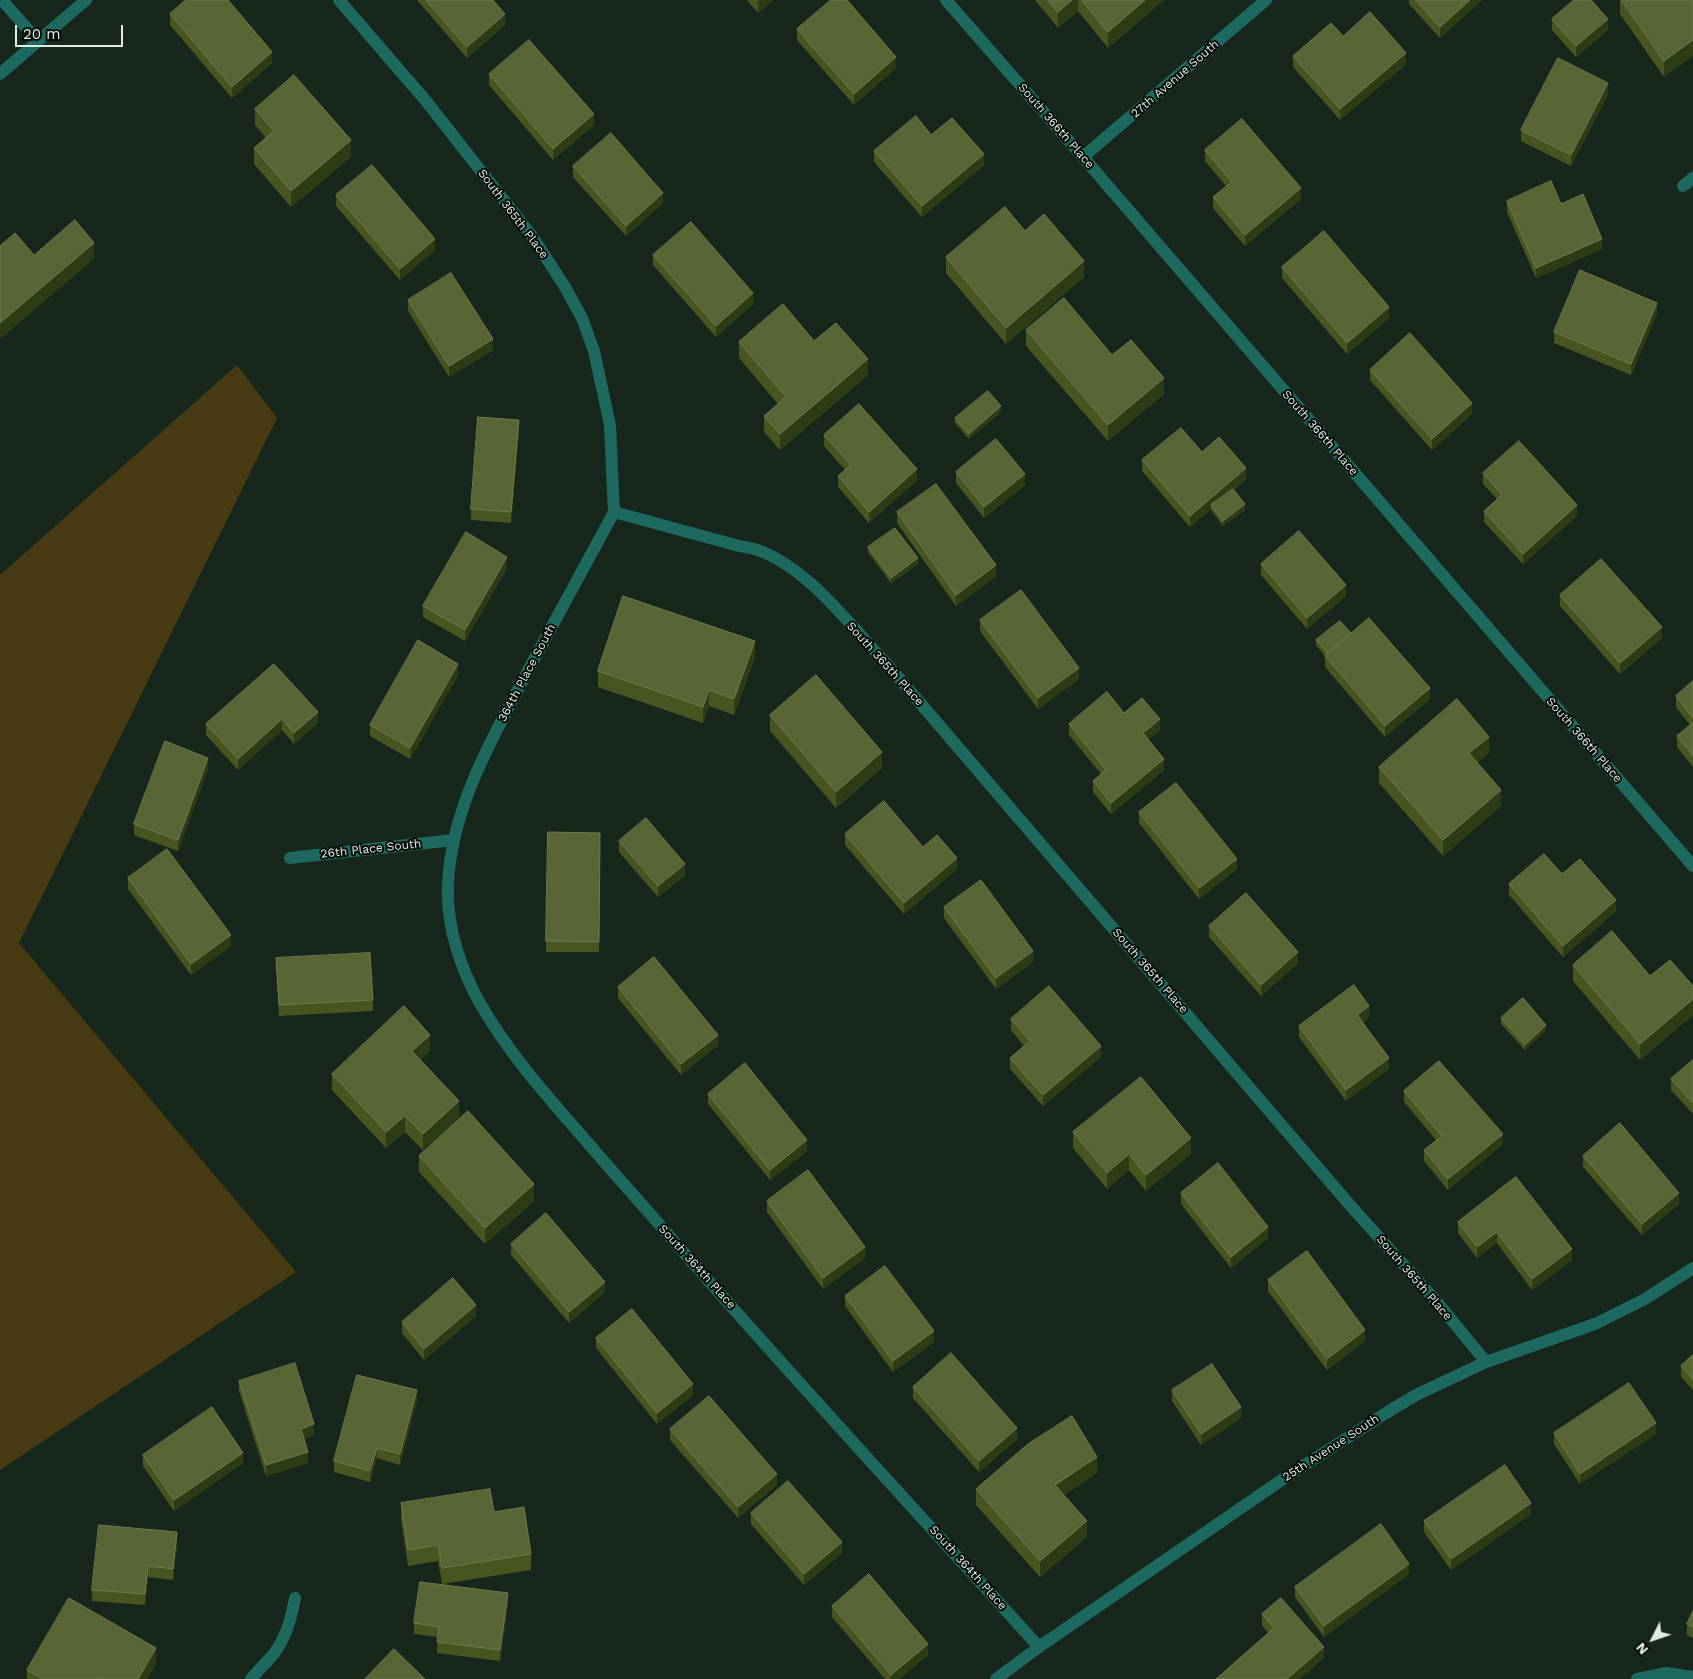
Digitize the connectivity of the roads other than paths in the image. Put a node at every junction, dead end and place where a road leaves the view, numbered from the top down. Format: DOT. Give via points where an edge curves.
graph roads {
  1 [pos="2,0"];
  2 [pos="86,0"];
  3 [pos="339,0"];
  4 [pos="946,0"];
  5 [pos="1266,0"];
  6 [pos="38,41"];
  7 [pos="0,74"];
  8 [pos="1083,157"];
  9 [pos="614,512"];
  10 [pos="453,840"];
  11 [pos="290,858"];
  12 [pos="1693,866"];
  13 [pos="1693,1268"];
  14 [pos="1486,1362"];
  15 [pos="294,1598"];
  16 [pos="1039,1647"];
  17 [pos="1693,1677"];
  18 [pos="251,1679"];
  19 [pos="996,1679"];
  20 [pos="1637,1679"];
  1 -- 6 [label="street"];
  2 -- 6 [label="street"];
  3 -- 9 [label="street, South 365th Place" via="426,101 532,236 574,303 594,351 610,425"];
  4 -- 8 [label="street, South 366th Place"];
  5 -- 8 [label="street, 27th Avenue South"];
  6 -- 7 [label="street"];
  8 -- 12 [label="street, South 366th Place"];
  9 -- 10 [label="street, 364th Place South" via="503,718 481,764"];
  9 -- 14 [label="street, South 365th Place" via="756,549 791,568 821,593 886,662"];
  10 -- 11 [label="street, 26th Place South"];
  10 -- 16 [label="street, South 364th Place" via="447,889 459,958 479,1002 511,1052 679,1248"];
  13 -- 14 [label="street, 25th Avenue South" via="1645,1299 1595,1324"];
  14 -- 16 [label="street, 25th Avenue South" via="1416,1395 1326,1450"];
  15 -- 18 [label="street" via="285,1636"];
  16 -- 19 [label="street, 25th Avenue South"];
  17 -- 20 [label="street" via="1667,1673"];
}
